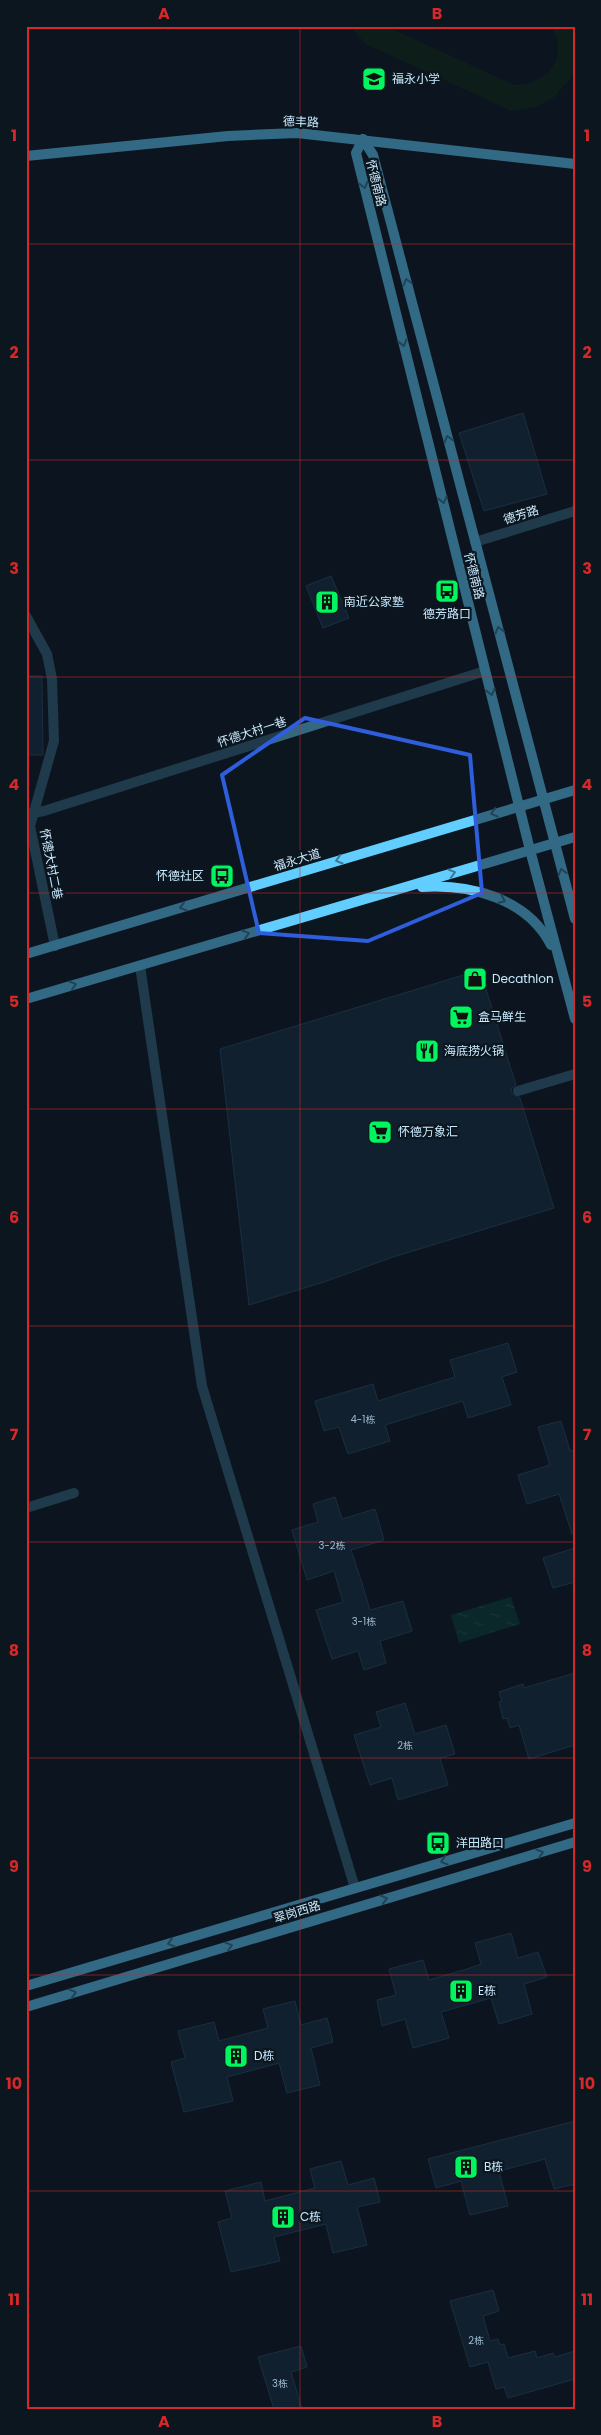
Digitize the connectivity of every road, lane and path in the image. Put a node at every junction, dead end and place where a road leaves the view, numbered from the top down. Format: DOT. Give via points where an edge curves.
graph roads {
  1 [pos="363,139"];
  2 [pos="26,156"];
  3 [pos="575,164"];
  4 [pos="575,511"];
  5 [pos="475,542"];
  6 [pos="26,616"];
  7 [pos="485,671"];
  8 [pos="575,790"];
  9 [pos="543,799"];
  10 [pos="519,806"];
  11 [pos="29,814"];
  12 [pos="575,837"];
  13 [pos="554,843"];
  14 [pos="530,850"];
  15 [pos="403,888"];
  16 [pos="575,919"];
  17 [pos="55,946"];
  18 [pos="26,954"];
  19 [pos="560,964"];
  20 [pos="140,966"];
  21 [pos="26,999"];
  22 [pos="575,1019"];
  23 [pos="575,1074"];
  24 [pos="518,1091"];
  25 [pos="74,1494"];
  26 [pos="26,1508"];
  27 [pos="575,1823"];
  28 [pos="575,1842"];
  29 [pos="355,1888"];
  30 [pos="26,1986"];
  31 [pos="26,2007"];
  1 -- 2 [label="main road, 德丰路" via="264,133"];
  1 -- 3 [label="main road, 德丰路"];
  5 -- 1 [label="main road, 怀德南路, one-way" via="374,155"];
  1 -- 7 [label="main road, 怀德南路, one-way" via="356,153"];
  4 -- 5 [label="street, 德芳路"];
  9 -- 5 [label="main road, 怀德南路, one-way"];
  6 -- 11 [label="street, 怀德大村二巷" via="47,654 52,679 54,741"];
  7 -- 10 [label="main road, 怀德南路, one-way"];
  7 -- 11 [label="street, 怀德大村一巷"];
  8 -- 9 [label="main road, 福永大道"];
  9 -- 10 [label="main road, 福永大道"];
  9 -- 13 [label="main road, 怀德南路"];
  10 -- 14 [label="main road, 怀德南路"];
  10 -- 17 [label="main road, 福永大道, one-way"];
  11 -- 17 [label="street, 怀德大村二巷"];
  12 -- 13 [label="main road"];
  13 -- 14 [label="main road"];
  16 -- 13 [label="main road, 怀德南路, one-way"];
  15 -- 14 [label="main road, one-way"];
  14 -- 19 [label="main road, 怀德南路"];
  15 -- 19 [label="main road, one-way" via="437,886 471,890 498,898 532,920 546,935"];
  20 -- 15 [label="main road, one-way"];
  17 -- 18 [label="main road, 福永大道"];
  19 -- 22 [label="main road, 怀德南路"];
  21 -- 20 [label="main road, one-way"];
  20 -- 29 [label="street" via="202,1386"];
  23 -- 24 [label="street"];
  25 -- 26 [label="street"];
  27 -- 29 [label="main road, 翠岗西路, one-way"];
  31 -- 28 [label="main road, 翠岗西路, one-way"];
  29 -- 30 [label="main road, 翠岗西路, one-way"];
}
